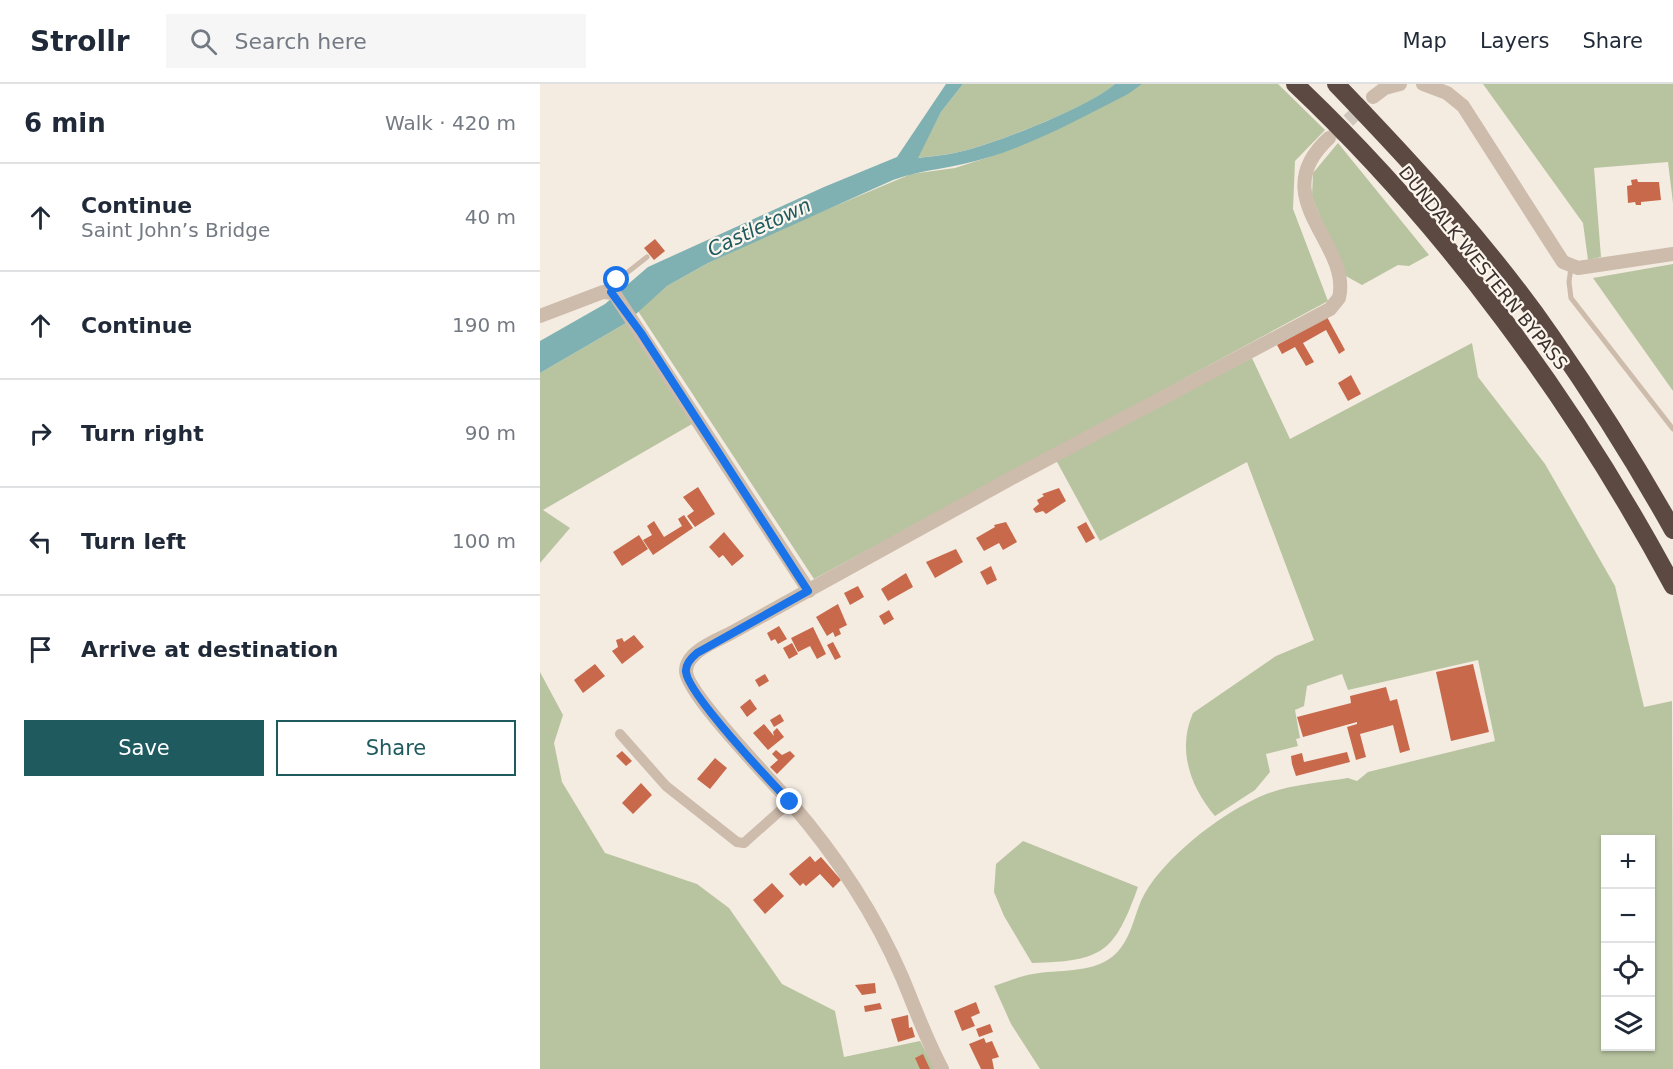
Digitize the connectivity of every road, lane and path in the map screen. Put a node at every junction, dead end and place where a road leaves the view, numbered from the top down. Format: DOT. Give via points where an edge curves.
graph roads {
  1 [pos="1295,84"];
  2 [pos="1336,84"];
  3 [pos="1400,84"];
  4 [pos="1423,84"];
  5 [pos="1373,97"];
  6 [pos="1329,138"];
  7 [pos="1673,254"];
  8 [pos="647,257"];
  9 [pos="1567,263"];
  10 [pos="613,293"];
  11 [pos="540,316"];
  12 [pos="1673,429"];
  13 [pos="1673,530"];
  14 [pos="1673,586"];
  15 [pos="808,591"];
  16 [pos="620,734"];
  17 [pos="790,802"];
  18 [pos="942,1069"];
  1 -- 14 [label="highway, DUNDALK WESTERN BYPASS" via="1403,198 1501,318 1588,442"];
  2 -- 13 [label="highway, DUNDALK WESTERN BYPASS" via="1497,266 1551,336 1615,432"];
  3 -- 5 [label="street"];
  4 -- 9 [label="street" via="1447,93 1463,106"];
  6 -- 15 [label="street" via="1311,159 1305,189 1340,276 1339,298 1330,309"];
  7 -- 9 [label="street" via="1588,267"];
  8 -- 10 [label="lane" via="614,283"];
  9 -- 12 [label="lane" via="1571,298"];
  10 -- 11 [label="street"];
  10 -- 15 [label="street"];
  15 -- 17 [label="street" via="697,653 688,661 686,672 690,684 734,741"];
  16 -- 17 [label="street" via="666,786 737,842 744,843"];
  17 -- 18 [label="street" via="834,857 875,922"];
}
